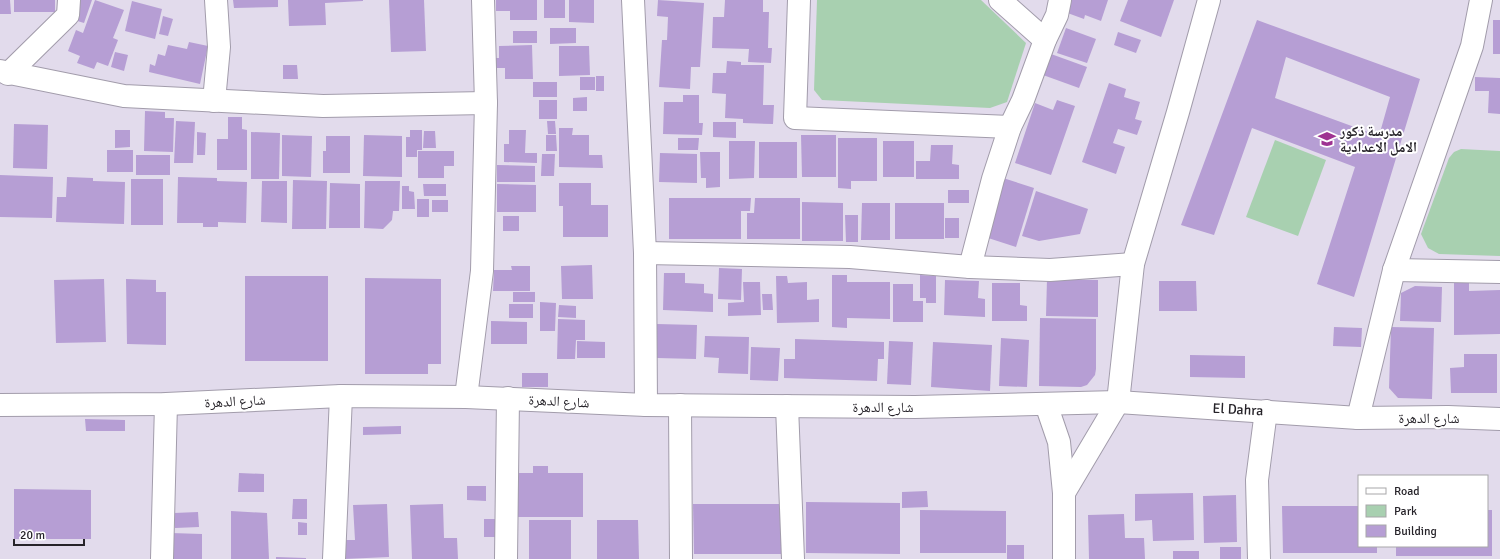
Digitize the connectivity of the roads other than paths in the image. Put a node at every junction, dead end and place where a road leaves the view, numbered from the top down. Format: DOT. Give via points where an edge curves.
graph roads {
  1 [pos="69,0"];
  2 [pos="216,0"];
  3 [pos="483,0"];
  4 [pos="633,0"];
  5 [pos="799,0"];
  6 [pos="1000,0"];
  7 [pos="1060,0"];
  8 [pos="1208,0"];
  9 [pos="1481,0"];
  10 [pos="1045,40"];
  11 [pos="4,72"];
  12 [pos="214,101"];
  13 [pos="486,103"];
  14 [pos="1010,127"];
  15 [pos="645,253"];
  16 [pos="1133,264"];
  17 [pos="970,266"];
  18 [pos="1394,270"];
  19 [pos="1500,272"];
  20 [pos="342,396"];
  21 [pos="466,397"];
  22 [pos="508,398"];
  23 [pos="1118,402"];
  24 [pos="166,404"];
  25 [pos="1046,404"];
  26 [pos="0,405"];
  27 [pos="646,405"];
  28 [pos="680,405"];
  29 [pos="787,406"];
  30 [pos="1266,411"];
  31 [pos="1358,418"];
  32 [pos="1500,419"];
  33 [pos="1064,493"];
  34 [pos="162,559"];
  35 [pos="334,559"];
  36 [pos="506,559"];
  37 [pos="682,559"];
  38 [pos="793,559"];
  39 [pos="1064,559"];
  40 [pos="1259,559"];
  1 -- 11 [label="street" via="68,15"];
  2 -- 12 [label="street" via="219,47"];
  3 -- 13 [label="street"];
  4 -- 15 [label="street"];
  5 -- 14 [label="street" via="795,118"];
  6 -- 10 [label="street"];
  7 -- 10 [label="street" via="1058,15"];
  8 -- 16 [label="street"];
  9 -- 18 [label="street" via="1472,46"];
  10 -- 14 [label="street"];
  11 -- 12 [label="street" via="124,96"];
  12 -- 13 [label="street" via="323,106"];
  13 -- 21 [label="street" via="482,271"];
  14 -- 17 [label="street"];
  15 -- 17 [label="street" via="850,258"];
  15 -- 27 [label="street"];
  16 -- 17 [label="street" via="1050,270"];
  16 -- 23 [label="street"];
  18 -- 19 [label="street"];
  18 -- 31 [label="street"];
  20 -- 21 [label="street, شارع الدهرة"];
  20 -- 24 [label="street, شارع الدهرة"];
  20 -- 35 [label="street"];
  21 -- 22 [label="street, شارع الدهرة"];
  22 -- 27 [label="street, شارع الدهرة"];
  22 -- 36 [label="street"];
  23 -- 25 [label="street, شارع الدهرة"];
  23 -- 30 [label="street, El Dahra"];
  23 -- 33 [label="street"];
  24 -- 26 [label="street, شارع الدهرة"];
  24 -- 34 [label="street"];
  25 -- 29 [label="street, شارع الدهرة"];
  25 -- 33 [label="street" via="1059,442"];
  27 -- 28 [label="street, شارع الدهرة"];
  28 -- 29 [label="street, شارع الدهرة"];
  28 -- 37 [label="street"];
  29 -- 38 [label="street"];
  30 -- 31 [label="street, El Dahra"];
  30 -- 40 [label="street" via="1257,480"];
  31 -- 32 [label="street, شارع الدهرة"];
  33 -- 39 [label="street"];
}
